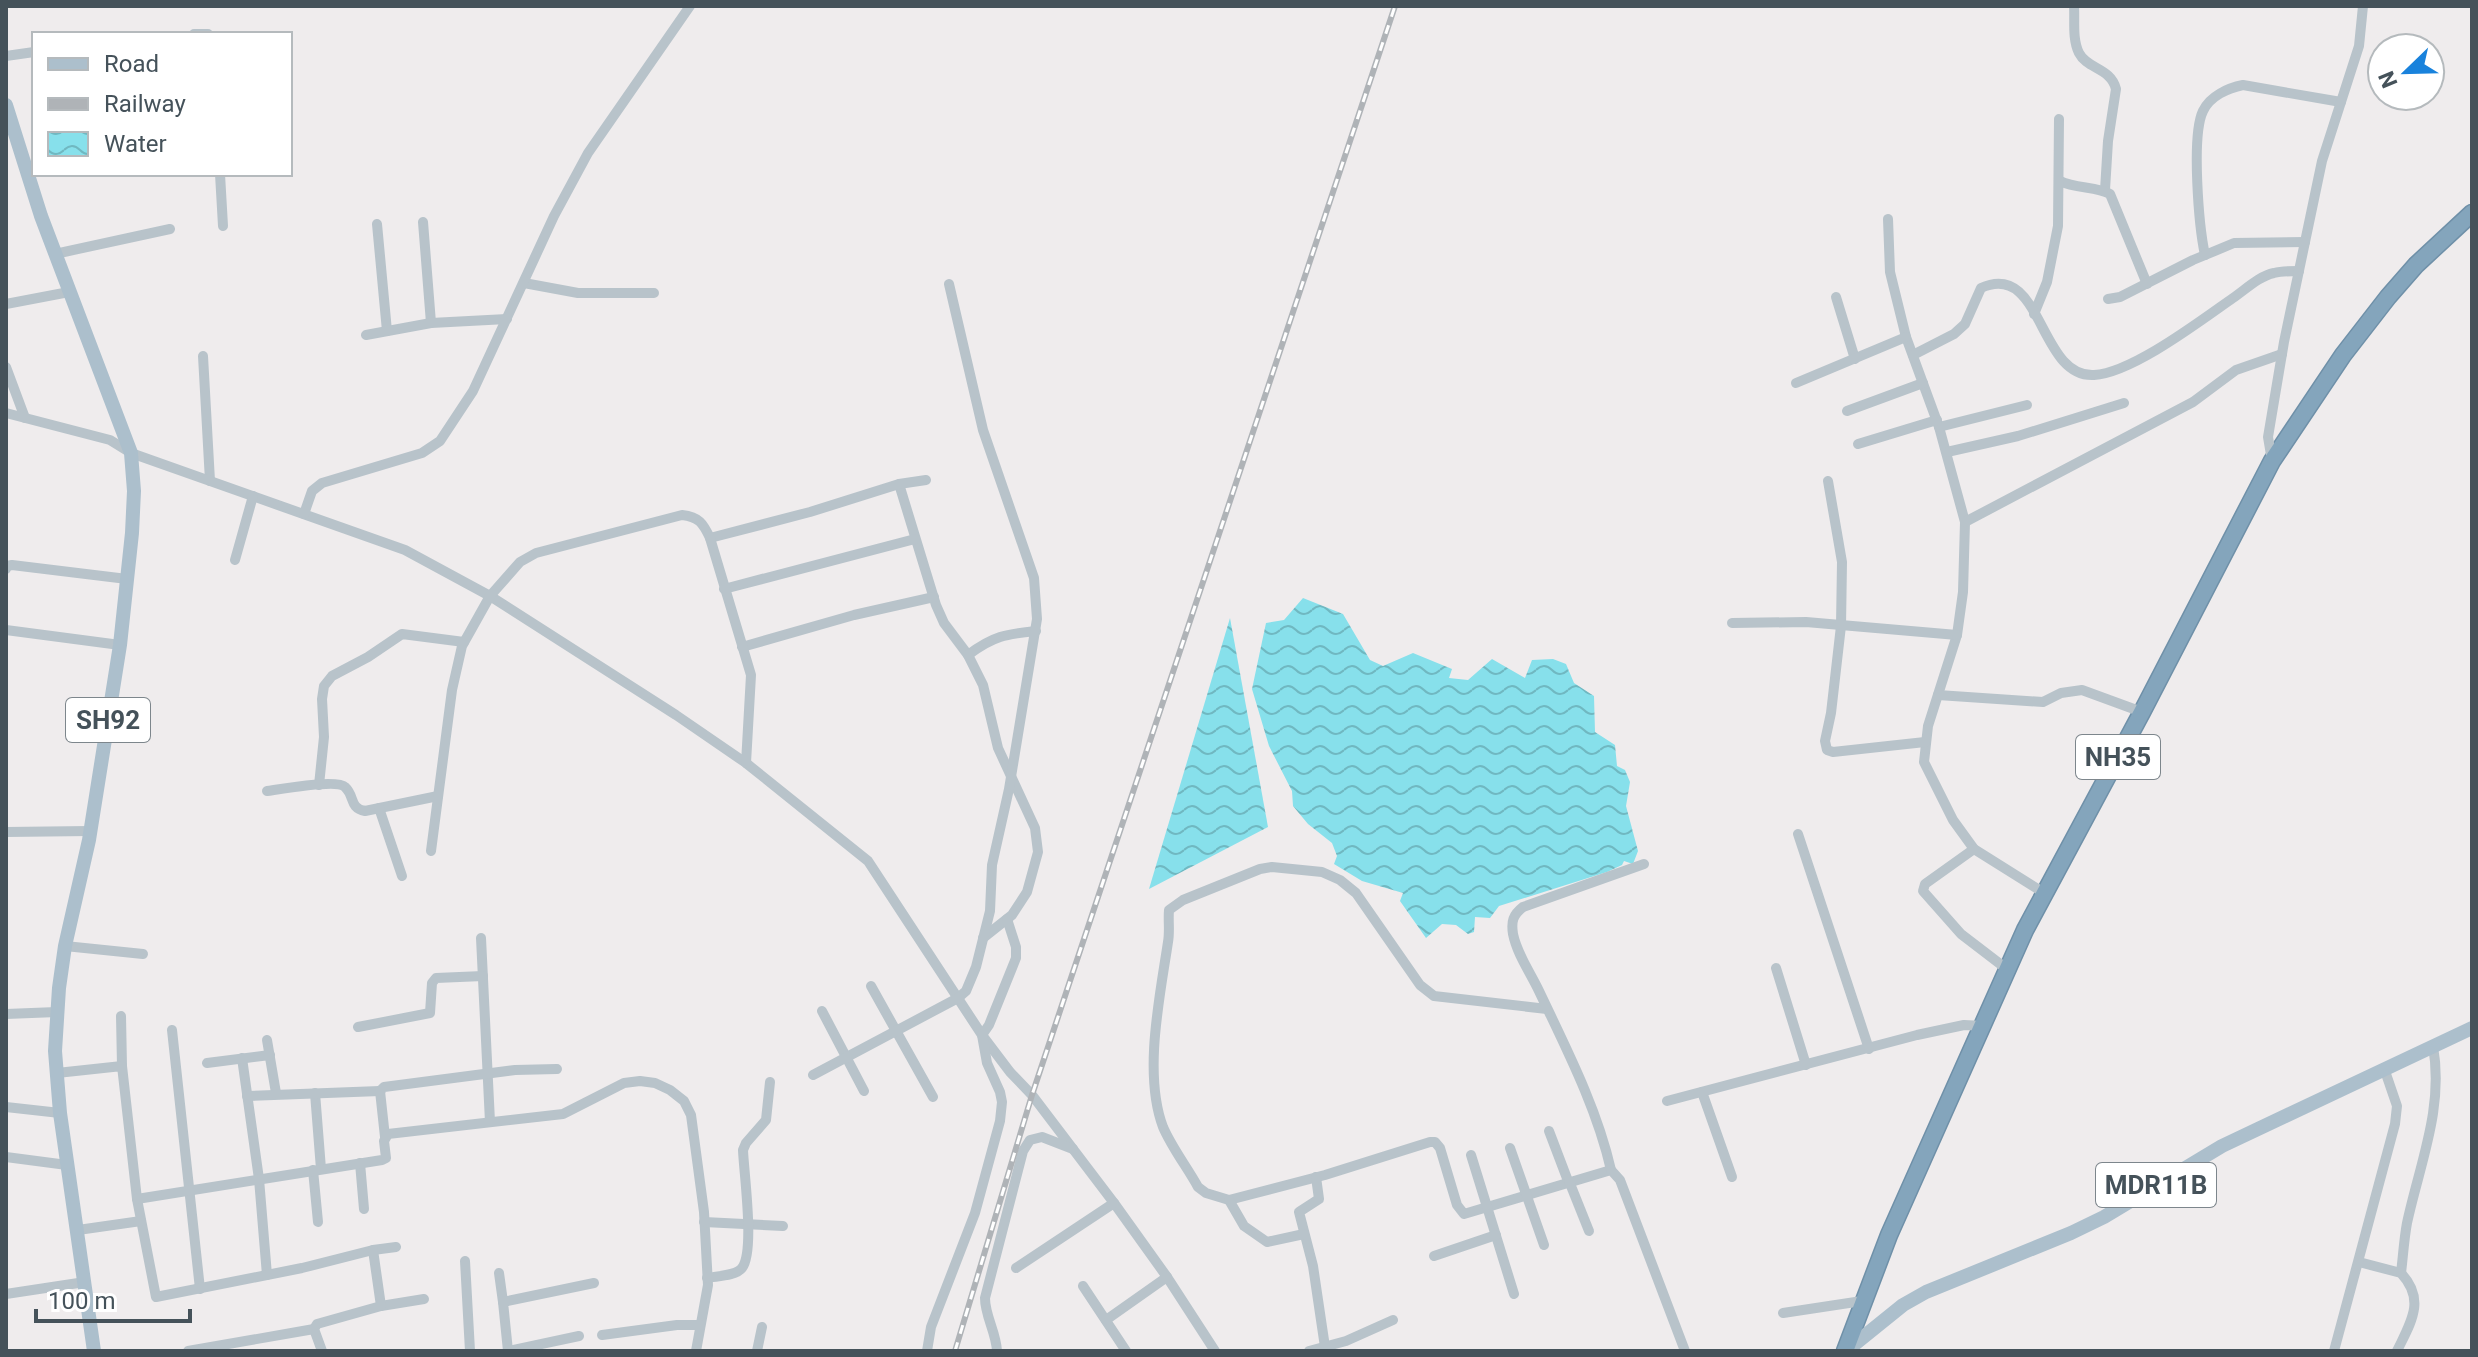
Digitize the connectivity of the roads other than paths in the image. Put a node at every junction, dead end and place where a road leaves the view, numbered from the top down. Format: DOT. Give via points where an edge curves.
graph roads {
  1 [pos="690,6"];
  2 [pos="2074,6"];
  3 [pos="2363,6"];
  4 [pos="32,52"];
  5 [pos="6,56"];
  6 [pos="2341,102"];
  7 [pos="6,105"];
  8 [pos="2059,119"];
  9 [pos="220,176"];
  10 [pos="2060,181"];
  11 [pos="2105,190"];
  12 [pos="2472,213"];
  13 [pos="1888,219"];
  14 [pos="423,222"];
  15 [pos="377,224"];
  16 [pos="223,226"];
  17 [pos="170,229"];
  18 [pos="2305,242"];
  19 [pos="55,254"];
  20 [pos="2205,255"];
  21 [pos="2299,271"];
  22 [pos="524,283"];
  23 [pos="949,284"];
  24 [pos="2147,284"];
  25 [pos="69,292"];
  26 [pos="654,293"];
  27 [pos="1836,297"];
  28 [pos="2108,299"];
  29 [pos="6,304"];
  30 [pos="2034,314"];
  31 [pos="507,319"];
  32 [pos="431,323"];
  33 [pos="387,331"];
  34 [pos="366,335"];
  35 [pos="1906,337"];
  36 [pos="2282,354"];
  37 [pos="1913,355"];
  38 [pos="203,356"];
  39 [pos="1855,359"];
  40 [pos="6,367"];
  41 [pos="1796,383"];
  42 [pos="1923,383"];
  43 [pos="2124,403"];
  44 [pos="2027,405"];
  45 [pos="1847,411"];
  46 [pos="6,413"];
  47 [pos="25,418"];
  48 [pos="1938,423"];
  49 [pos="1858,444"];
  50 [pos="1947,452"];
  51 [pos="131,453"];
  52 [pos="2272,461"];
  53 [pos="926,480"];
  54 [pos="210,481"];
  55 [pos="1828,481"];
  56 [pos="899,484"];
  57 [pos="253,496"];
  58 [pos="304,514"];
  59 [pos="1965,522"];
  60 [pos="710,538"];
  61 [pos="915,539"];
  62 [pos="235,560"];
  63 [pos="6,569"];
  64 [pos="127,579"];
  65 [pos="724,589"];
  66 [pos="490,596"];
  67 [pos="934,597"];
  68 [pos="1732,623"];
  69 [pos="1841,626"];
  70 [pos="6,630"];
  71 [pos="1036,631"];
  72 [pos="1957,635"];
  73 [pos="464,642"];
  74 [pos="120,645"];
  75 [pos="742,647"];
  76 [pos="968,655"];
  77 [pos="1938,695"];
  78 [pos="2142,712"];
  79 [pos="1925,742"];
  80 [pos="746,763"];
  81 [pos="1011,779"];
  82 [pos="319,785"];
  83 [pos="267,791"];
  84 [pos="438,796"];
  85 [pos="379,808"];
  86 [pos="90,831"];
  87 [pos="6,832"];
  88 [pos="1798,834"];
  89 [pos="1974,849"];
  90 [pos="431,851"];
  91 [pos="1644,864"];
  92 [pos="402,876"];
  93 [pos="2044,893"];
  94 [pos="1007,919"];
  95 [pos="481,938"];
  96 [pos="983,938"];
  97 [pos="65,946"];
  98 [pos="143,954"];
  99 [pos="1776,968"];
  100 [pos="2008,970"];
  101 [pos="483,976"];
  102 [pos="871,986"];
  103 [pos="958,998"];
  104 [pos="1547,1009"];
  105 [pos="822,1011"];
  106 [pos="57,1012"];
  107 [pos="6,1014"];
  108 [pos="121,1016"];
  109 [pos="1983,1026"];
  110 [pos="358,1027"];
  111 [pos="2472,1028"];
  112 [pos="172,1030"];
  113 [pos="896,1031"];
  114 [pos="982,1035"];
  115 [pos="267,1040"];
  116 [pos="2433,1046"];
  117 [pos="1869,1049"];
  118 [pos="270,1055"];
  119 [pos="846,1057"];
  120 [pos="242,1058"];
  121 [pos="207,1063"];
  122 [pos="1806,1065"];
  123 [pos="122,1066"];
  124 [pos="2384,1068"];
  125 [pos="557,1069"];
  126 [pos="57,1073"];
  127 [pos="488,1074"];
  128 [pos="813,1075"];
  129 [pos="770,1082"];
  130 [pos="380,1091"];
  131 [pos="864,1091"];
  132 [pos="1702,1092"];
  133 [pos="276,1093"];
  134 [pos="315,1093"];
  135 [pos="247,1096"];
  136 [pos="933,1097"];
  137 [pos="1667,1101"];
  138 [pos="6,1107"];
  139 [pos="60,1113"];
  140 [pos="490,1122"];
  141 [pos="1549,1131"];
  142 [pos="385,1137"];
  143 [pos="1510,1148"];
  144 [pos="1075,1150"];
  145 [pos="1471,1155"];
  146 [pos="6,1157"];
  147 [pos="360,1163"];
  148 [pos="67,1165"];
  149 [pos="317,1169"];
  150 [pos="1611,1170"];
  151 [pos="1316,1177"];
  152 [pos="1732,1177"];
  153 [pos="259,1179"];
  154 [pos="1568,1181"];
  155 [pos="189,1190"];
  156 [pos="1526,1195"];
  157 [pos="137,1199"];
  158 [pos="1229,1200"];
  159 [pos="1114,1203"];
  160 [pos="1486,1207"];
  161 [pos="364,1209"];
  162 [pos="141,1221"];
  163 [pos="318,1222"];
  164 [pos="704,1222"];
  165 [pos="747,1223"];
  166 [pos="783,1226"];
  167 [pos="78,1230"];
  168 [pos="1589,1231"];
  169 [pos="1304,1234"];
  170 [pos="1496,1235"];
  171 [pos="1544,1245"];
  172 [pos="396,1247"];
  173 [pos="373,1250"];
  174 [pos="1434,1256"];
  175 [pos="465,1261"];
  176 [pos="2359,1262"];
  177 [pos="1016,1268"];
  178 [pos="499,1273"];
  179 [pos="2401,1273"];
  180 [pos="267,1275"];
  181 [pos="1167,1277"];
  182 [pos="707,1278"];
  183 [pos="85,1282"];
  184 [pos="594,1283"];
  185 [pos="1083,1286"];
  186 [pos="200,1289"];
  187 [pos="6,1294"];
  188 [pos="1514,1294"];
  189 [pos="424,1299"];
  190 [pos="1862,1301"];
  191 [pos="503,1302"];
  192 [pos="381,1306"];
  193 [pos="1783,1313"];
  194 [pos="1106,1320"];
  195 [pos="1393,1320"];
  196 [pos="700,1325"];
  197 [pos="762,1327"];
  198 [pos="314,1329"];
  199 [pos="602,1335"];
  200 [pos="579,1336"];
  201 [pos="1325,1347"];
  202 [pos="94,1351"];
  203 [pos="188,1351"];
  204 [pos="322,1351"];
  205 [pos="470,1351"];
  206 [pos="508,1351"];
  207 [pos="696,1351"];
  208 [pos="757,1351"];
  209 [pos="927,1351"];
  210 [pos="997,1351"];
  211 [pos="1126,1351"];
  212 [pos="1215,1351"];
  213 [pos="1309,1351"];
  214 [pos="1685,1351"];
  215 [pos="1845,1351"];
  216 [pos="2334,1351"];
  217 [pos="2397,1351"];
  1 -- 22 [label="street" via="588,153"];
  2 -- 11 [label="street" via="2079,53 2115,81"];
  3 -- 6 [label="street" via="2359,46"];
  4 -- 5 [label="street"];
  6 -- 18 [label="street"];
  6 -- 20 [label="street" via="2243,85 2229,88 2204,108 2198,179"];
  7 -- 19 [label="main road, SH92"];
  8 -- 10 [label="street"];
  9 -- 16 [label="street"];
  10 -- 11 [label="street"];
  10 -- 30 [label="street" via="2053,254"];
  11 -- 24 [label="street" via="2113,198"];
  12 -- 52 [label="highway, NH35" via="2388,297"];
  13 -- 35 [label="street" via="1890,272"];
  14 -- 32 [label="street"];
  15 -- 33 [label="street"];
  17 -- 19 [label="street"];
  18 -- 20 [label="street" via="2244,241"];
  18 -- 21 [label="street"];
  19 -- 25 [label="main road, SH92"];
  20 -- 24 [label="street"];
  21 -- 30 [label="street" via="2266,276 2134,362 2099,375 2070,368"];
  21 -- 36 [label="street"];
  22 -- 26 [label="street" via="578,293"];
  22 -- 31 [label="street"];
  23 -- 71 [label="street" via="983,430 1034,578"];
  24 -- 28 [label="street"];
  25 -- 29 [label="street"];
  25 -- 51 [label="main road, SH92"];
  27 -- 39 [label="street"];
  30 -- 37 [label="street" via="2012,285 1991,284 1978,293 1965,324"];
  31 -- 32 [label="street"];
  31 -- 58 [label="street" via="473,391 440,441 422,453 322,483 312,491"];
  32 -- 33 [label="street"];
  33 -- 34 [label="street"];
  35 -- 37 [label="street"];
  35 -- 39 [label="street"];
  36 -- 52 [label="street" via="2268,437"];
  36 -- 59 [label="street" via="2236,370 2193,402"];
  37 -- 42 [label="street"];
  38 -- 54 [label="street"];
  39 -- 41 [label="street"];
  40 -- 47 [label="street"];
  42 -- 45 [label="street"];
  42 -- 48 [label="street"];
  43 -- 50 [label="street"];
  44 -- 48 [label="street"];
  46 -- 47 [label="street"];
  47 -- 51 [label="street" via="110,440"];
  48 -- 49 [label="street"];
  48 -- 50 [label="street"];
  50 -- 59 [label="street"];
  51 -- 54 [label="street"];
  51 -- 64 [label="main road, SH92" via="134,491"];
  52 -- 78 [label="highway, NH35"];
  53 -- 56 [label="street"];
  54 -- 57 [label="street"];
  55 -- 69 [label="street" via="1842,562"];
  56 -- 60 [label="street"];
  56 -- 61 [label="street"];
  57 -- 58 [label="street"];
  57 -- 62 [label="street"];
  58 -- 66 [label="street" via="405,550"];
  59 -- 72 [label="street"];
  60 -- 65 [label="street"];
  60 -- 66 [label="street" via="696,517 655,521 536,553 520,562"];
  61 -- 65 [label="street"];
  61 -- 67 [label="street"];
  63 -- 64 [label="street" via="12,565"];
  64 -- 74 [label="main road, SH92"];
  65 -- 75 [label="street"];
  66 -- 73 [label="street"];
  66 -- 80 [label="street"];
  67 -- 75 [label="street"];
  67 -- 76 [label="street" via="944,623"];
  68 -- 69 [label="street"];
  69 -- 72 [label="street"];
  69 -- 79 [label="street" via="1827,750"];
  70 -- 74 [label="street"];
  71 -- 76 [label="street" via="1003,634"];
  71 -- 81 [label="street"];
  72 -- 77 [label="street"];
  73 -- 82 [label="street" via="402,634 332,676 322,699"];
  73 -- 84 [label="street"];
  74 -- 86 [label="main road, SH92"];
  75 -- 80 [label="street" via="751,675"];
  76 -- 81 [label="street" via="983,685"];
  77 -- 78 [label="street" via="2043,702 2082,690"];
  77 -- 79 [label="street"];
  78 -- 93 [label="highway, NH35"];
  79 -- 89 [label="street" via="1927,771"];
  80 -- 103 [label="street" via="868,861"];
  81 -- 94 [label="street" via="1030,813 1038,852 1027,892"];
  81 -- 96 [label="street"];
  82 -- 83 [label="street"];
  82 -- 85 [label="street" via="343,785 359,810"];
  84 -- 85 [label="street"];
  84 -- 90 [label="street"];
  85 -- 92 [label="street"];
  86 -- 87 [label="street"];
  86 -- 97 [label="main road, SH92"];
  88 -- 117 [label="street"];
  89 -- 93 [label="street"];
  89 -- 100 [label="street" via="1925,884 1923,891 1961,934"];
  91 -- 104 [label="street" via="1515,913 1514,937"];
  93 -- 100 [label="highway, NH35"];
  94 -- 96 [label="street"];
  94 -- 114 [label="street" via="1016,958"];
  95 -- 101 [label="street"];
  96 -- 103 [label="street" via="976,967"];
  97 -- 98 [label="street"];
  97 -- 106 [label="main road, SH92"];
  99 -- 122 [label="street"];
  100 -- 109 [label="highway, NH35"];
  101 -- 110 [label="street" via="436,978 430,1013"];
  101 -- 127 [label="street"];
  102 -- 113 [label="street"];
  103 -- 113 [label="street"];
  103 -- 114 [label="street"];
  104 -- 150 [label="street" via="1604,1141"];
  104 -- 158 [label="street" via="1434,996 1420,985 1356,893 1322,872 1260,869 1174,905 1169,910 1154,1056 1158,1104 1164,1128 1198,1187"];
  105 -- 119 [label="street"];
  106 -- 107 [label="street"];
  106 -- 126 [label="main road, SH92"];
  108 -- 123 [label="street"];
  109 -- 117 [label="street" via="1964,1025"];
  109 -- 190 [label="highway, NH35"];
  111 -- 116 [label="main road, MDR11B"];
  112 -- 155 [label="street"];
  113 -- 119 [label="street"];
  113 -- 136 [label="street"];
  114 -- 144 [label="street"];
  114 -- 209 [label="street" via="1000,1092 1000,1121 975,1213 931,1327"];
  115 -- 118 [label="street"];
  116 -- 124 [label="main road, MDR11B"];
  116 -- 179 [label="street" via="2436,1102"];
  117 -- 122 [label="street"];
  118 -- 120 [label="street"];
  118 -- 133 [label="street"];
  119 -- 128 [label="street"];
  119 -- 131 [label="street"];
  120 -- 121 [label="street"];
  120 -- 135 [label="street"];
  122 -- 132 [label="street"];
  123 -- 126 [label="street"];
  123 -- 157 [label="street"];
  124 -- 176 [label="street" via="2397,1113"];
  124 -- 215 [label="main road, MDR11B" via="2222,1146 2082,1228 1926,1292"];
  125 -- 127 [label="street"];
  126 -- 139 [label="main road, SH92"];
  127 -- 130 [label="street" via="389,1085"];
  127 -- 140 [label="street"];
  129 -- 165 [label="street" via="766,1120 743,1150"];
  130 -- 134 [label="street"];
  130 -- 142 [label="street"];
  132 -- 137 [label="street"];
  132 -- 152 [label="street"];
  133 -- 134 [label="street"];
  133 -- 135 [label="street"];
  134 -- 149 [label="street"];
  135 -- 153 [label="street"];
  138 -- 139 [label="street"];
  139 -- 148 [label="main road, SH92"];
  140 -- 142 [label="street"];
  140 -- 164 [label="street" via="563,1114 624,1083 655,1083 684,1101 691,1115"];
  141 -- 154 [label="street"];
  142 -- 147 [label="street" via="386,1158"];
  143 -- 156 [label="street"];
  144 -- 159 [label="street"];
  144 -- 210 [label="street" via="1042,1137 1030,1140 1023,1151 985,1298"];
  145 -- 160 [label="street"];
  146 -- 148 [label="street"];
  147 -- 149 [label="street"];
  147 -- 161 [label="street"];
  148 -- 167 [label="main road, SH92"];
  149 -- 153 [label="street"];
  149 -- 163 [label="street"];
  150 -- 154 [label="street"];
  150 -- 214 [label="street" via="1620,1180"];
  151 -- 158 [label="street"];
  151 -- 160 [label="street" via="1435,1142 1460,1211"];
  151 -- 169 [label="street" via="1319,1199 1299,1212"];
  153 -- 155 [label="street"];
  153 -- 180 [label="street"];
  154 -- 156 [label="street"];
  154 -- 168 [label="street"];
  155 -- 157 [label="street"];
  155 -- 186 [label="street"];
  156 -- 160 [label="street"];
  156 -- 171 [label="street"];
  157 -- 162 [label="street"];
  158 -- 169 [label="street" via="1244,1226 1267,1242"];
  159 -- 177 [label="street"];
  159 -- 181 [label="street"];
  160 -- 170 [label="street"];
  162 -- 167 [label="street"];
  162 -- 186 [label="street" via="156,1297"];
  164 -- 165 [label="street"];
  164 -- 182 [label="street"];
  165 -- 166 [label="street"];
  165 -- 182 [label="street" via="750,1242 742,1269"];
  167 -- 183 [label="main road, SH92"];
  169 -- 201 [label="street"];
  170 -- 174 [label="street"];
  170 -- 188 [label="street"];
  172 -- 173 [label="street"];
  173 -- 180 [label="street"];
  173 -- 192 [label="street"];
  175 -- 205 [label="street"];
  176 -- 179 [label="street"];
  176 -- 216 [label="street"];
  178 -- 191 [label="street"];
  179 -- 217 [label="street" via="2416,1302"];
  180 -- 186 [label="street"];
  181 -- 194 [label="street"];
  181 -- 212 [label="street"];
  182 -- 196 [label="street"];
  183 -- 187 [label="street"];
  183 -- 202 [label="main road, SH92"];
  184 -- 191 [label="street"];
  185 -- 194 [label="street"];
  189 -- 192 [label="street"];
  190 -- 193 [label="street"];
  190 -- 215 [label="highway, NH35"];
  191 -- 206 [label="street"];
  192 -- 198 [label="street" via="321,1322"];
  194 -- 211 [label="street"];
  195 -- 201 [label="street"];
  196 -- 199 [label="street"];
  196 -- 207 [label="street"];
  197 -- 208 [label="street"];
  198 -- 203 [label="street"];
  198 -- 204 [label="street"];
  200 -- 206 [label="street"];
  201 -- 213 [label="street"];
}
